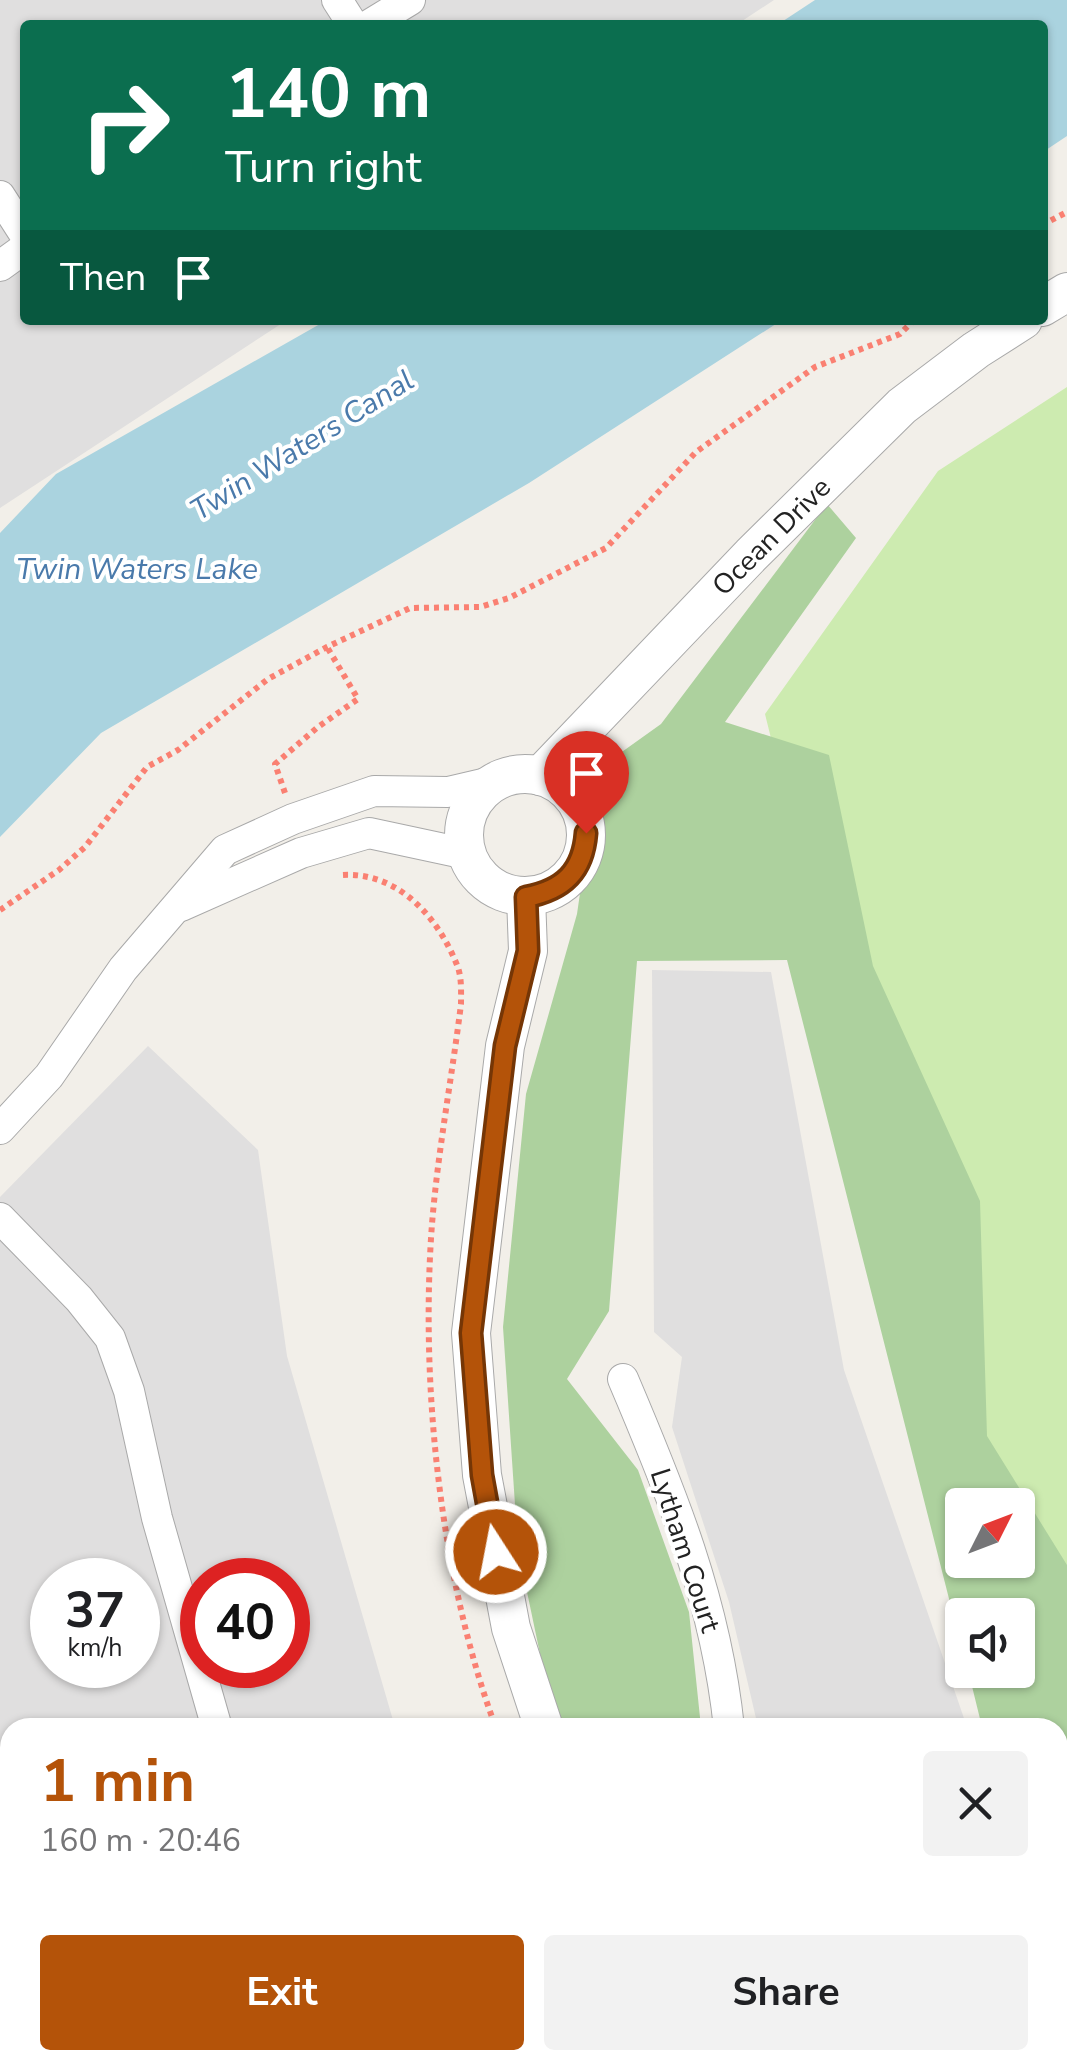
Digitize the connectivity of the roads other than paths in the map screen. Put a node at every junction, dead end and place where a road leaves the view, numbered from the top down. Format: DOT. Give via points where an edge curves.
graph roads {
  1 [pos="410,0"];
  2 [pos="377,20"];
  3 [pos="0,196"];
  4 [pos="20,227"];
  5 [pos="1014,325"];
  6 [pos="540,776"];
  7 [pos="495,782"];
  8 [pos="466,854"];
  9 [pos="526,897"];
  10 [pos="170,911"];
  11 [pos="0,1129"];
  12 [pos="0,1218"];
  13 [pos="623,1379"];
  14 [pos="214,1718"];
  15 [pos="541,1718"];
  16 [pos="727,1718"];
  1 -- 2 [label="street"];
  3 -- 4 [label="street"];
  5 -- 6 [label="street, Ocean Drive" via="902,406"];
  6 -- 7 [label="street"];
  6 -- 9 [label="street" via="558,784 583,813 584,852 563,884"];
  7 -- 8 [label="street" via="468,813"];
  7 -- 10 [label="street" via="448,792 374,791 293,819 226,850"];
  8 -- 9 [label="street" via="490,886"];
  8 -- 10 [label="street" via="369,833 301,853"];
  9 -- 15 [label="street" via="528,951 505,1046 471,1333 482,1475 511,1628"];
  10 -- 11 [label="street" via="50,1076"];
  12 -- 14 [label="street" via="110,1338 130,1391"];
  13 -- 16 [label="street, Lytham Court" via="696,1566 713,1622"];
}
